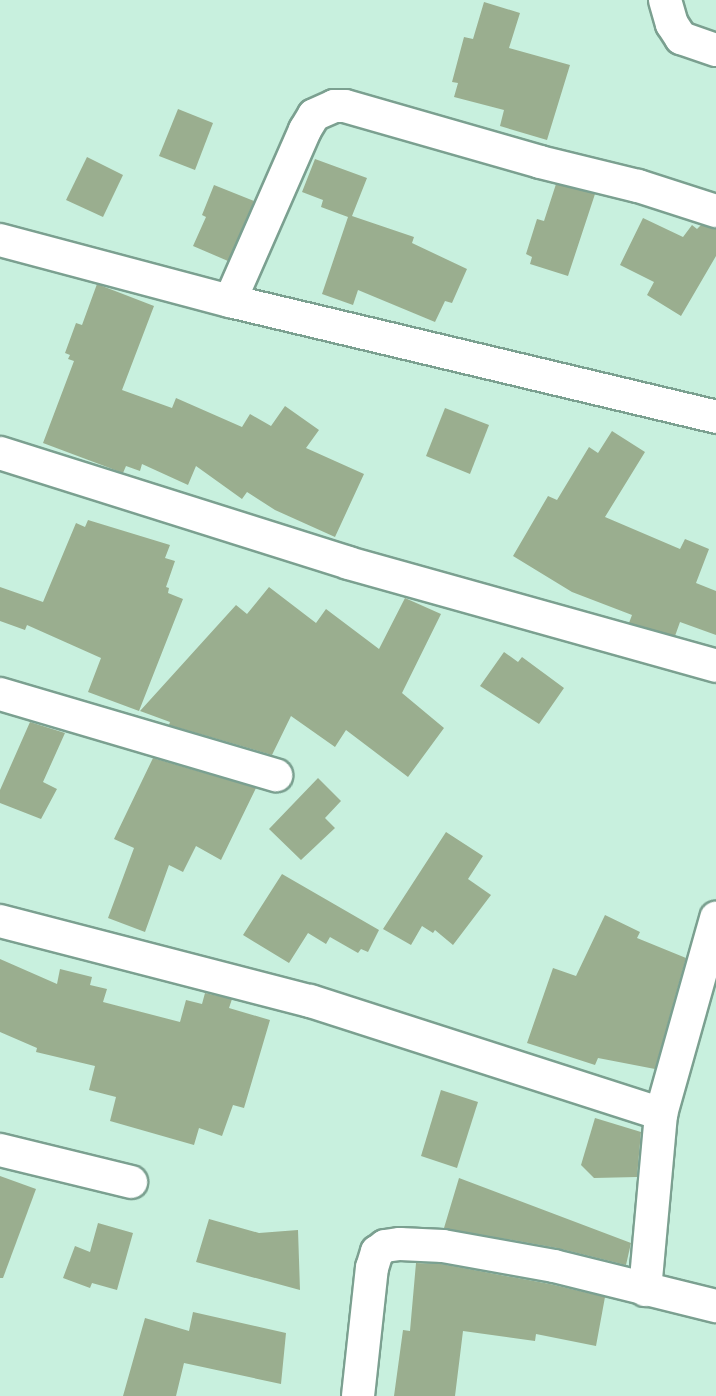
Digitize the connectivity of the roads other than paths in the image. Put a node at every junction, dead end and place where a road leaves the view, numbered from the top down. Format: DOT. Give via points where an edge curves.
graph roads {
  1 [pos="665,0"];
  2 [pos="716,50"];
  3 [pos="716,211"];
  4 [pos="0,240"];
  5 [pos="230,301"];
  6 [pos="716,417"];
  7 [pos="0,453"];
  8 [pos="716,666"];
  9 [pos="0,694"];
  10 [pos="276,775"];
  11 [pos="716,918"];
  12 [pos="0,921"];
  13 [pos="662,1114"];
  14 [pos="0,1150"];
  15 [pos="131,1182"];
  16 [pos="645,1290"];
  17 [pos="716,1306"];
  18 [pos="358,1396"];
  1 -- 2 [label="street" via="681,38"];
  3 -- 5 [label="street" via="638,186 334,106 314,115 305,130"];
  4 -- 5 [label="street"];
  5 -- 6 [label="street"];
  7 -- 8 [label="street" via="348,563"];
  9 -- 10 [label="street"];
  11 -- 13 [label="street"];
  12 -- 13 [label="street" via="310,1001"];
  13 -- 16 [label="street"];
  14 -- 15 [label="street"];
  16 -- 17 [label="street"];
  16 -- 18 [label="street" via="554,1266 443,1246 385,1246 377,1252 372,1268"];
}
